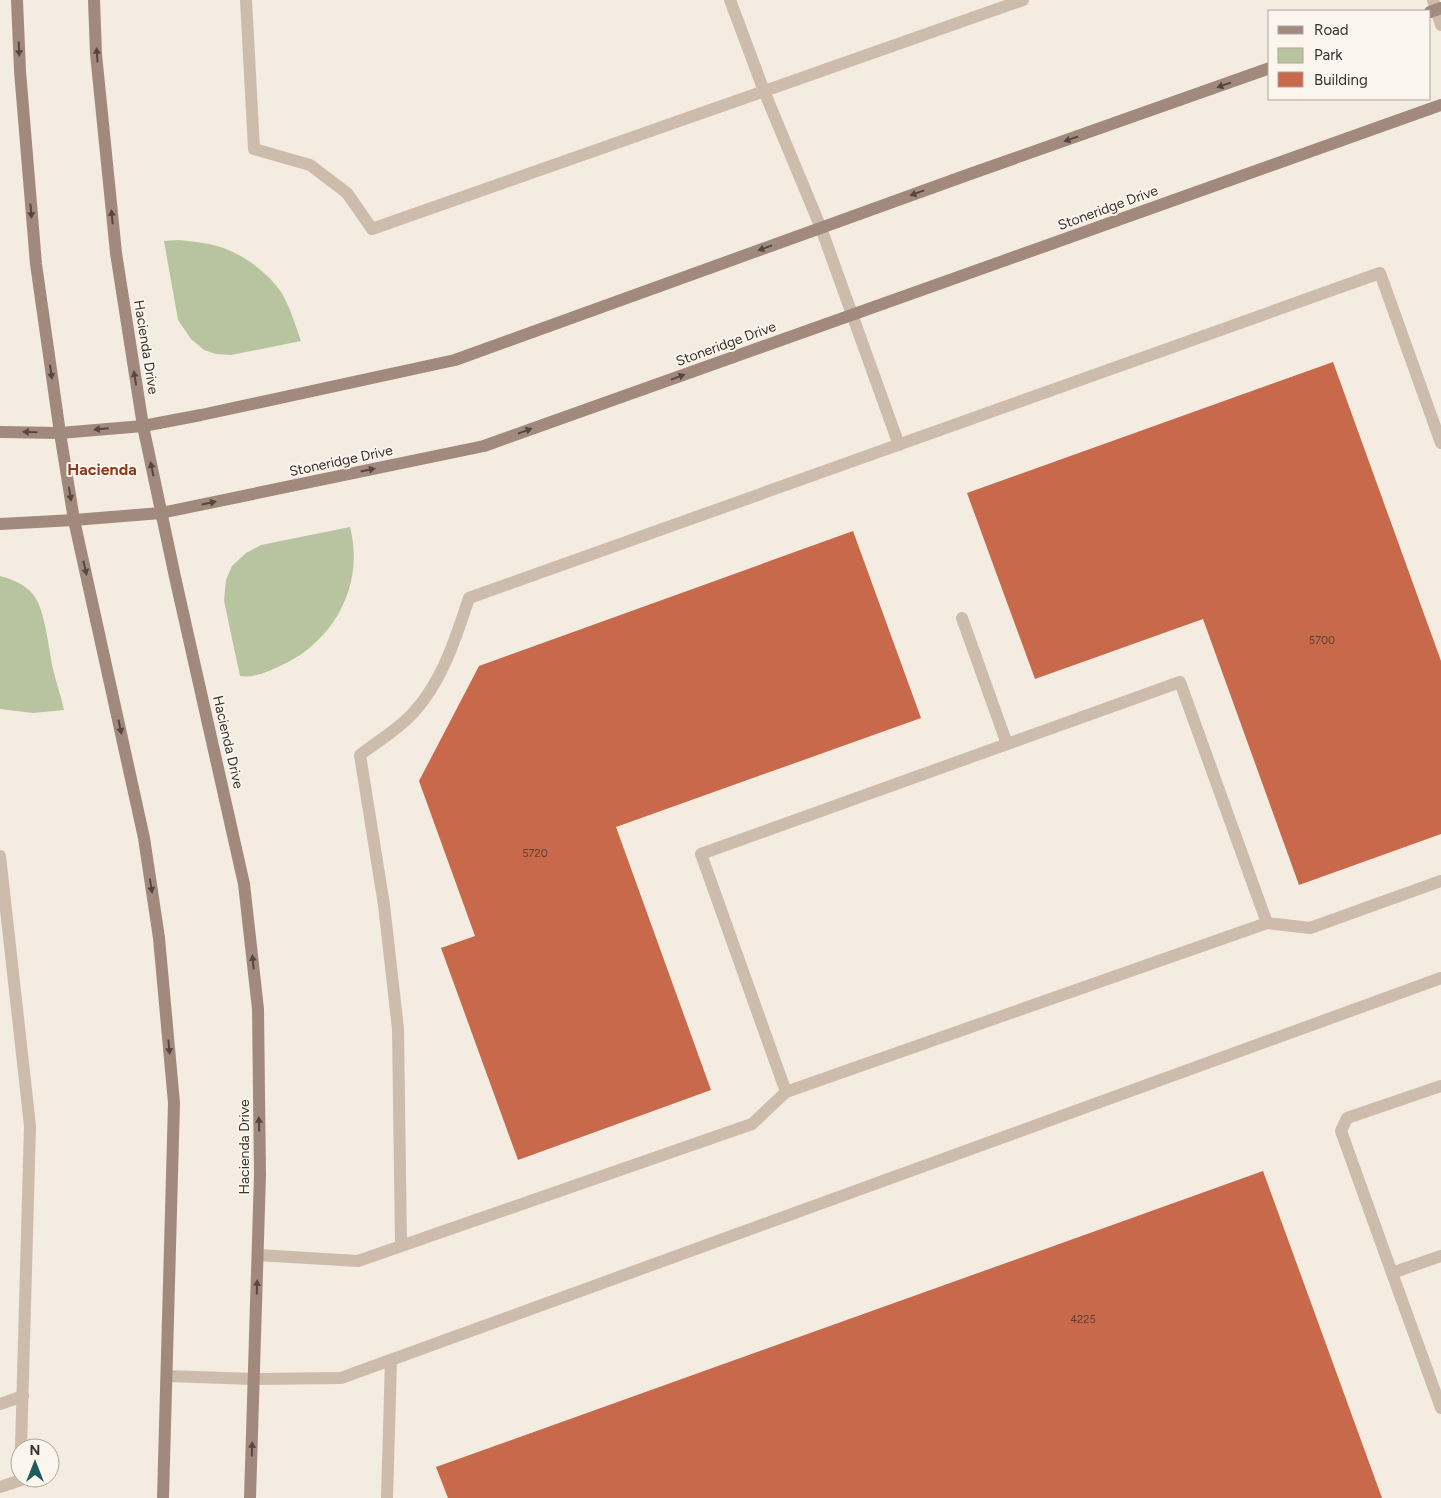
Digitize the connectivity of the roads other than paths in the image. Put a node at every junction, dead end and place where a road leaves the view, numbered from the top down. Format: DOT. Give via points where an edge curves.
graph roads {
  1 [pos="17,0"];
  2 [pos="94,0"];
  3 [pos="246,0"];
  4 [pos="730,0"];
  5 [pos="1023,0"];
  6 [pos="1435,7"];
  7 [pos="1441,25"];
  8 [pos="1268,69"];
  9 [pos="764,91"];
  10 [pos="1441,105"];
  11 [pos="821,228"];
  12 [pos="853,314"];
  13 [pos="143,426"];
  14 [pos="0,432"];
  15 [pos="60,433"];
  16 [pos="1441,443"];
  17 [pos="899,445"];
  18 [pos="161,513"];
  19 [pos="74,520"];
  20 [pos="0,524"];
  21 [pos="962,618"];
  22 [pos="1006,744"];
  23 [pos="0,856"];
  24 [pos="1441,882"];
  25 [pos="1267,923"];
  26 [pos="1441,978"];
  27 [pos="1441,1086"];
  28 [pos="786,1092"];
  29 [pos="401,1246"];
  30 [pos="258,1255"];
  31 [pos="1441,1256"];
  32 [pos="1392,1273"];
  33 [pos="391,1360"];
  34 [pos="167,1376"];
  35 [pos="254,1379"];
  36 [pos="23,1396"];
  37 [pos="0,1404"];
  38 [pos="1441,1408"];
  39 [pos="21,1438"];
  40 [pos="163,1498"];
  41 [pos="250,1498"];
  42 [pos="387,1498"];
  1 -- 15 [label="main road, one-way" via="36,264"];
  13 -- 2 [label="main road, Hacienda Drive, one-way" via="116,253 96,54"];
  3 -- 9 [label="street" via="254,149 310,165 346,193 372,229"];
  4 -- 9 [label="street"];
  5 -- 9 [label="street"];
  6 -- 7 [label="street"];
  8 -- 11 [label="main road, one-way"];
  9 -- 11 [label="street"];
  10 -- 12 [label="main road, Stoneridge Drive"];
  11 -- 12 [label="street"];
  11 -- 13 [label="main road, one-way" via="455,360"];
  12 -- 17 [label="street"];
  18 -- 12 [label="main road, Stoneridge Drive, one-way" via="484,446"];
  13 -- 15 [label="main road, one-way"];
  18 -- 13 [label="main road, Hacienda Drive, one-way"];
  15 -- 14 [label="main road, one-way"];
  15 -- 19 [label="main road, one-way"];
  16 -- 17 [label="street" via="1380,274"];
  17 -- 29 [label="street" via="469,598 438,679 414,711 360,755 384,905 398,1029"];
  18 -- 19 [label="main road, Stoneridge Drive"];
  30 -- 18 [label="main road, Hacienda Drive, one-way" via="258,1009 244,884"];
  19 -- 20 [label="main road, Stoneridge Drive"];
  19 -- 34 [label="main road, one-way" via="144,838 159,938 174,1103"];
  21 -- 22 [label="street"];
  22 -- 25 [label="street" via="1180,682"];
  22 -- 28 [label="street" via="701,854"];
  23 -- 36 [label="street" via="30,1126"];
  24 -- 25 [label="street" via="1310,928"];
  25 -- 28 [label="street"];
  26 -- 33 [label="street"];
  27 -- 32 [label="street" via="1347,1118 1340,1131"];
  28 -- 29 [label="street" via="752,1124"];
  29 -- 30 [label="street" via="358,1261"];
  35 -- 30 [label="main road, Hacienda Drive, one-way"];
  31 -- 32 [label="street"];
  32 -- 38 [label="street"];
  33 -- 35 [label="street" via="341,1378"];
  33 -- 42 [label="street"];
  34 -- 35 [label="street"];
  34 -- 40 [label="main road"];
  41 -- 35 [label="main road, Hacienda Drive, one-way"];
  36 -- 37 [label="street"];
  36 -- 39 [label="street"];
}
